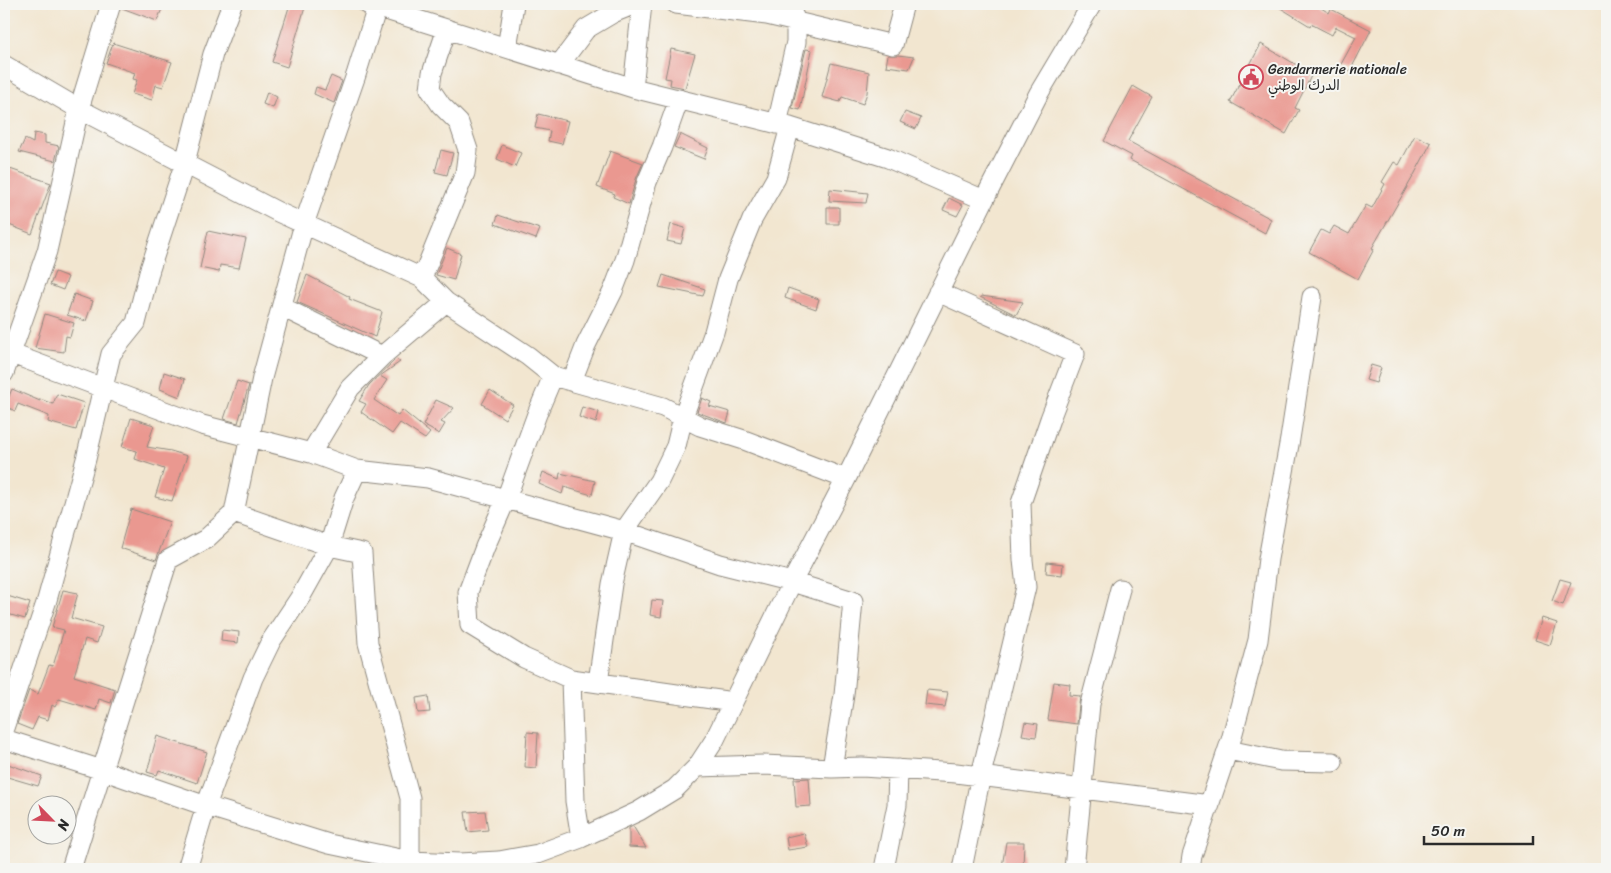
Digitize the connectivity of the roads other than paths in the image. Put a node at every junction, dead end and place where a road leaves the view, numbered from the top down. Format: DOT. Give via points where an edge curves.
graph roads {
  1 [pos="111,4"];
  2 [pos="232,4"];
  3 [pos="514,4"];
  4 [pos="635,4"];
  5 [pos="642,4"];
  6 [pos="676,4"];
  7 [pos="788,4"];
  8 [pos="904,4"];
  9 [pos="1092,4"];
  10 [pos="374,5"];
  11 [pos="796,21"];
  12 [pos="447,29"];
  13 [pos="507,48"];
  14 [pos="4,65"];
  15 [pos="559,65"];
  16 [pos="633,88"];
  17 [pos="679,99"];
  18 [pos="78,109"];
  19 [pos="784,126"];
  20 [pos="185,162"];
  21 [pos="984,200"];
  22 [pos="304,224"];
  23 [pos="422,278"];
  24 [pos="938,292"];
  25 [pos="1312,297"];
  26 [pos="446,302"];
  27 [pos="282,307"];
  28 [pos="7,352"];
  29 [pos="382,356"];
  30 [pos="4,373"];
  31 [pos="553,376"];
  32 [pos="572,381"];
  33 [pos="102,387"];
  34 [pos="683,417"];
  35 [pos="249,438"];
  36 [pos="311,453"];
  37 [pos="357,470"];
  38 [pos="846,479"];
  39 [pos="506,499"];
  40 [pos="234,513"];
  41 [pos="624,531"];
  42 [pos="329,546"];
  43 [pos="792,582"];
  44 [pos="1120,589"];
  45 [pos="571,679"];
  46 [pos="598,682"];
  47 [pos="733,702"];
  48 [pos="4,728"];
  49 [pos="4,739"];
  50 [pos="1228,750"];
  51 [pos="1333,762"];
  52 [pos="696,767"];
  53 [pos="832,768"];
  54 [pos="898,769"];
  55 [pos="102,770"];
  56 [pos="981,776"];
  57 [pos="1082,788"];
  58 [pos="1210,805"];
  59 [pos="206,806"];
  60 [pos="581,838"];
  61 [pos="410,861"];
  62 [pos="71,869"];
  63 [pos="186,869"];
  64 [pos="884,869"];
  65 [pos="962,869"];
  66 [pos="1074,869"];
  67 [pos="1190,869"];
  1 -- 18 [label="street"];
  2 -- 20 [label="street" via="213,54"];
  3 -- 13 [label="street"];
  4 -- 15 [label="street" via="586,28"];
  5 -- 16 [label="street"];
  6 -- 11 [label="street"];
  7 -- 11 [label="street"];
  8 -- 11 [label="street" via="893,45"];
  9 -- 21 [label="street" via="1039,93"];
  10 -- 12 [label="street"];
  10 -- 22 [label="street"];
  11 -- 19 [label="street"];
  12 -- 13 [label="street"];
  12 -- 23 [label="street" via="430,89 459,123 468,150 465,173"];
  13 -- 15 [label="street"];
  14 -- 18 [label="street"];
  15 -- 16 [label="street"];
  16 -- 17 [label="street"];
  17 -- 19 [label="street"];
  17 -- 32 [label="street" via="647,182 625,260"];
  18 -- 20 [label="street"];
  18 -- 28 [label="street" via="47,251"];
  19 -- 21 [label="street" via="888,158"];
  19 -- 34 [label="street" via="776,178 752,220 731,271 714,332"];
  20 -- 22 [label="street"];
  20 -- 33 [label="street" via="136,323 111,354"];
  21 -- 24 [label="street"];
  22 -- 23 [label="street"];
  22 -- 27 [label="street"];
  23 -- 26 [label="street"];
  24 -- 38 [label="street"];
  24 -- 56 [label="street" via="1075,354 1021,503 1026,587"];
  25 -- 50 [label="street" via="1268,559 1258,640"];
  26 -- 29 [label="street"];
  26 -- 31 [label="street"];
  27 -- 29 [label="street"];
  27 -- 35 [label="street"];
  28 -- 30 [label="street"];
  28 -- 33 [label="street"];
  29 -- 36 [label="street" via="350,388"];
  31 -- 32 [label="street"];
  31 -- 39 [label="street"];
  32 -- 34 [label="street" via="662,407"];
  33 -- 35 [label="street" via="202,425"];
  33 -- 48 [label="street" via="86,459 47,600"];
  34 -- 38 [label="street"];
  34 -- 41 [label="street" via="676,446 659,481"];
  35 -- 36 [label="street"];
  35 -- 40 [label="street"];
  36 -- 37 [label="street"];
  37 -- 39 [label="street" via="428,478"];
  37 -- 42 [label="street" via="344,498"];
  38 -- 43 [label="street"];
  39 -- 41 [label="street"];
  39 -- 45 [label="street" via="468,592 470,625 524,658"];
  40 -- 42 [label="street"];
  40 -- 55 [label="street" via="206,539 168,560"];
  41 -- 43 [label="street" via="720,564"];
  41 -- 46 [label="street" via="612,584"];
  42 -- 59 [label="street" via="253,678"];
  42 -- 61 [label="street" via="362,553 368,643 410,798"];
  43 -- 47 [label="street"];
  43 -- 53 [label="street" via="853,601 844,695"];
  44 -- 57 [label="street" via="1090,704"];
  45 -- 46 [label="street"];
  45 -- 60 [label="street" via="575,801"];
  46 -- 47 [label="street"];
  47 -- 52 [label="street" via="714,741"];
  49 -- 55 [label="street"];
  50 -- 51 [label="street" via="1281,761"];
  50 -- 58 [label="street"];
  52 -- 53 [label="street"];
  52 -- 60 [label="street" via="675,789 639,811"];
  53 -- 54 [label="street"];
  54 -- 56 [label="street"];
  54 -- 64 [label="street" via="897,805"];
  55 -- 59 [label="street"];
  55 -- 62 [label="street"];
  56 -- 57 [label="street"];
  56 -- 65 [label="street"];
  57 -- 58 [label="street"];
  57 -- 66 [label="street"];
  58 -- 67 [label="street"];
  59 -- 61 [label="street" via="329,844"];
  59 -- 63 [label="street"];
  60 -- 61 [label="street" via="538,854 499,861"];
}
